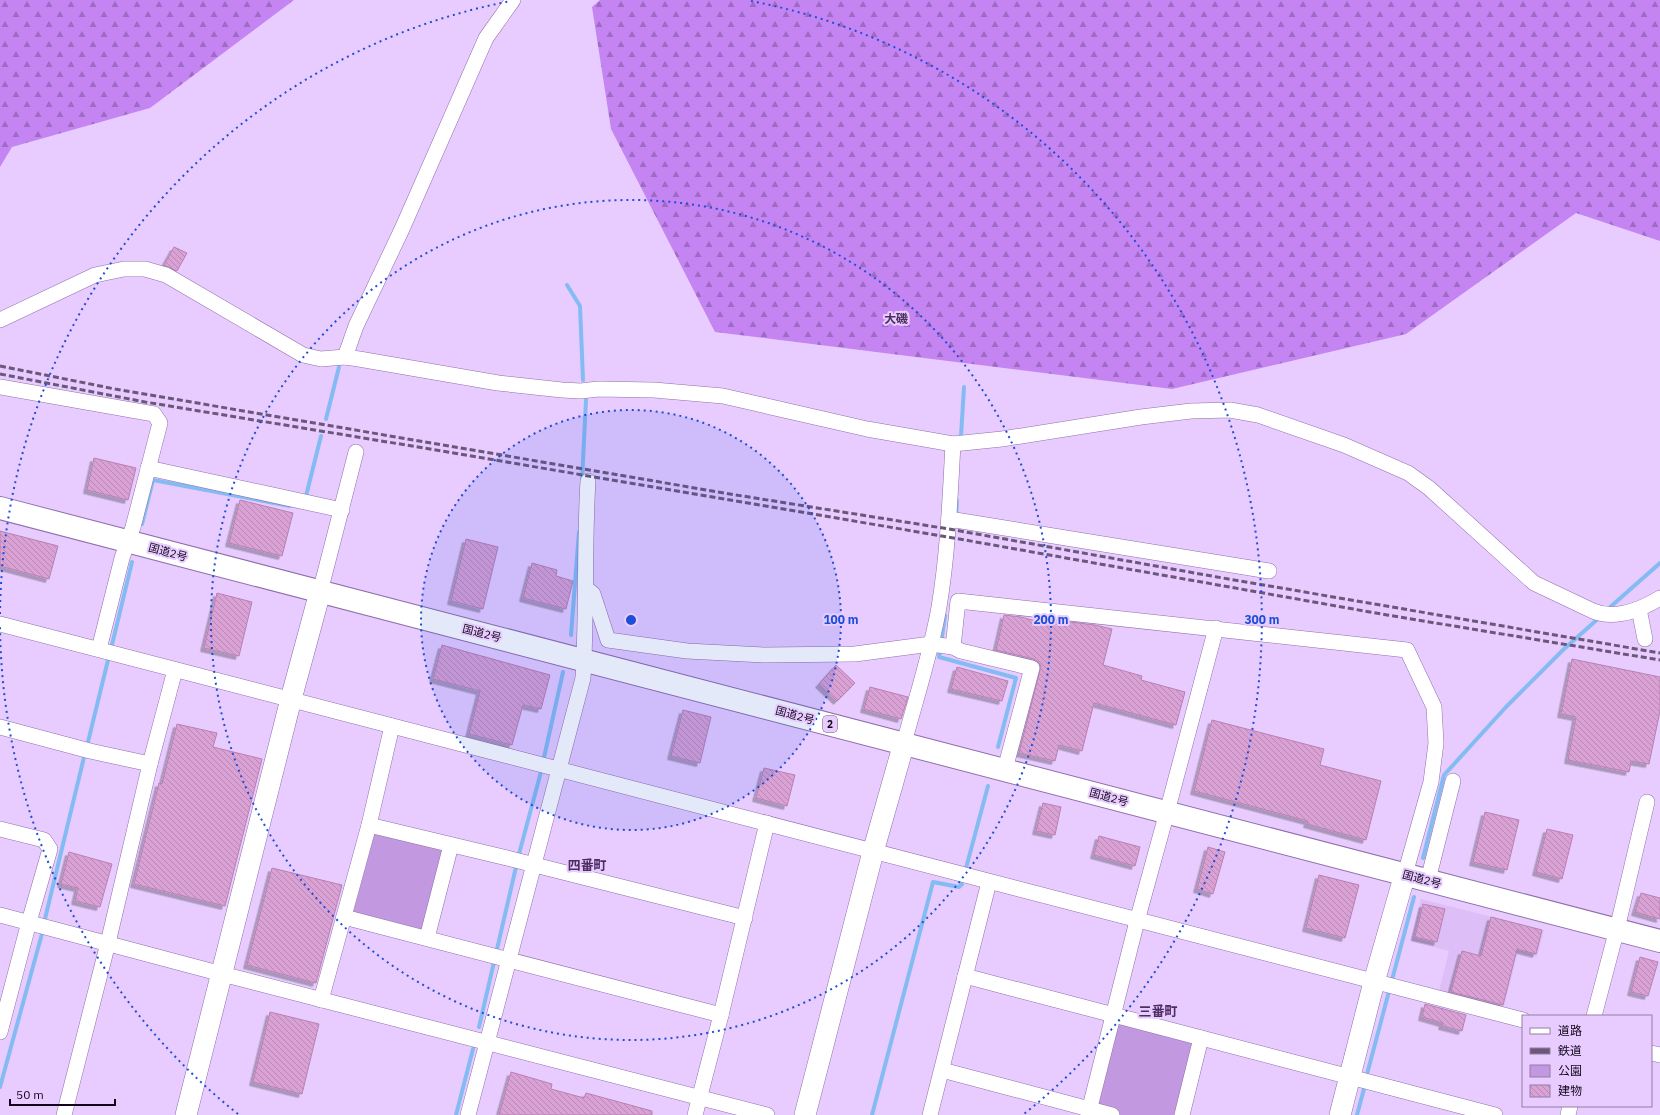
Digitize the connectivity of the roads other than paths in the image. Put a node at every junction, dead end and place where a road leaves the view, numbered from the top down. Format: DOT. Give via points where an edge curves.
graph roads {
  1 [pos="513,0"];
  2 [pos="0,320"];
  3 [pos="345,357"];
  4 [pos="0,388"];
  5 [pos="953,444"];
  6 [pos="356,452"];
  7 [pos="148,468"];
  8 [pos="588,481"];
  9 [pos="0,508"];
  10 [pos="342,510"];
  11 [pos="954,520"];
  12 [pos="127,541"];
  13 [pos="1269,571"];
  14 [pos="587,589"];
  15 [pos="320,592"];
  16 [pos="1660,598"];
  17 [pos="1639,609"];
  18 [pos="0,624"];
  19 [pos="1216,628"];
  20 [pos="1645,639"];
  21 [pos="942,645"];
  22 [pos="107,651"];
  23 [pos="584,660"];
  24 [pos="175,670"];
  25 [pos="291,699"];
  26 [pos="392,726"];
  27 [pos="0,727"];
  28 [pos="904,743"];
  29 [pos="150,764"];
  30 [pos="556,768"];
  31 [pos="1005,769"];
  32 [pos="1453,781"];
  33 [pos="1647,802"];
  34 [pos="1167,812"];
  35 [pos="767,824"];
  36 [pos="369,825"];
  37 [pos="0,829"];
  38 [pos="450,845"];
  39 [pos="873,852"];
  40 [pos="523,862"];
  41 [pos="1405,874"];
  42 [pos="1428,880"];
  43 [pos="989,882"];
  44 [pos="0,915"];
  45 [pos="344,917"];
  46 [pos="744,918"];
  47 [pos="1137,920"];
  48 [pos="38,925"];
  49 [pos="1617,929"];
  50 [pos="427,938"];
  51 [pos="1660,940"];
  52 [pos="108,943"];
  53 [pos="500,957"];
  54 [pos="222,974"];
  55 [pos="965,976"];
  56 [pos="1385,985"];
  57 [pos="320,1000"];
  58 [pos="721,1015"];
  59 [pos="1114,1015"];
  60 [pos="1594,1015"];
  61 [pos="1522,1020"];
  62 [pos="0,1032"];
  63 [pos="1201,1038"];
  64 [pos="487,1042"];
  65 [pos="942,1070"];
  66 [pos="1360,1080"];
  67 [pos="700,1098"];
  68 [pos="1089,1112"];
  69 [pos="64,1115"];
  70 [pos="186,1115"];
  71 [pos="468,1115"];
  72 [pos="695,1115"];
  73 [pos="767,1115"];
  74 [pos="805,1115"];
  75 [pos="930,1115"];
  76 [pos="1112,1115"];
  77 [pos="1182,1115"];
  78 [pos="1340,1115"];
  79 [pos="1495,1115"];
  1 -- 3 [label="street" via="486,38 402,229 356,326"];
  2 -- 3 [label="street" via="95,275 124,269 145,269 166,275 303,355 321,359"];
  3 -- 5 [label="street" via="498,383 562,390 654,390 716,395 867,429"];
  4 -- 7 [label="street" via="154,414 160,424"];
  5 -- 11 [label="street"];
  5 -- 17 [label="street" via="1191,411 1230,410 1258,415 1344,445 1408,473 1534,583 1604,615"];
  6 -- 10 [label="street"];
  7 -- 10 [label="street"];
  7 -- 12 [label="street"];
  8 -- 14 [label="street"];
  9 -- 12 [label="highway, 国道2号 / 2"];
  10 -- 15 [label="street"];
  11 -- 13 [label="street"];
  11 -- 21 [label="street" via="939,607"];
  12 -- 15 [label="highway, 国道2号 / 2"];
  12 -- 22 [label="street"];
  14 -- 21 [label="street" via="593,594 608,640 687,651 764,655 855,654"];
  14 -- 23 [label="street"];
  15 -- 23 [label="highway, 国道2号 / 2"];
  15 -- 25 [label="street"];
  16 -- 17 [label="street"];
  17 -- 20 [label="street"];
  18 -- 22 [label="street"];
  19 -- 21 [label="street" via="958,601"];
  19 -- 34 [label="street"];
  19 -- 41 [label="street" via="1407,650 1434,707 1436,743 1431,782"];
  21 -- 28 [label="street"];
  21 -- 31 [label="street" via="1032,668"];
  22 -- 24 [label="street"];
  23 -- 28 [label="highway, 国道2号 / 2"];
  23 -- 30 [label="street" via="583,678"];
  24 -- 25 [label="street"];
  24 -- 29 [label="street"];
  25 -- 26 [label="street"];
  25 -- 54 [label="street"];
  26 -- 30 [label="street"];
  26 -- 36 [label="street"];
  27 -- 29 [label="street"];
  28 -- 31 [label="highway, 国道2号 / 2"];
  28 -- 39 [label="street"];
  29 -- 52 [label="street"];
  30 -- 35 [label="street"];
  30 -- 40 [label="street"];
  31 -- 34 [label="highway, 国道2号 / 2"];
  32 -- 42 [label="street"];
  33 -- 49 [label="street"];
  34 -- 41 [label="highway, 国道2号 / 2"];
  34 -- 47 [label="street"];
  35 -- 39 [label="street"];
  35 -- 46 [label="street"];
  36 -- 38 [label="street"];
  36 -- 45 [label="street"];
  37 -- 48 [label="street" via="44,840 50,849"];
  38 -- 40 [label="street"];
  38 -- 50 [label="street"];
  39 -- 43 [label="street"];
  39 -- 74 [label="street"];
  40 -- 46 [label="street"];
  40 -- 53 [label="street"];
  41 -- 42 [label="highway, 国道2号 / 2"];
  41 -- 56 [label="street"];
  42 -- 49 [label="highway, 国道2号 / 2"];
  43 -- 47 [label="street"];
  43 -- 55 [label="street"];
  44 -- 48 [label="street"];
  45 -- 50 [label="street"];
  45 -- 57 [label="street"];
  46 -- 58 [label="street"];
  47 -- 56 [label="street"];
  47 -- 59 [label="street"];
  48 -- 52 [label="street"];
  48 -- 62 [label="street"];
  49 -- 51 [label="highway, 国道2号 / 2"];
  49 -- 60 [label="street"];
  50 -- 53 [label="street"];
  52 -- 54 [label="street"];
  52 -- 69 [label="street"];
  53 -- 58 [label="street"];
  53 -- 64 [label="street"];
  54 -- 57 [label="street"];
  54 -- 70 [label="street"];
  55 -- 59 [label="street"];
  55 -- 65 [label="street"];
  56 -- 61 [label="street"];
  56 -- 66 [label="street"];
  57 -- 64 [label="street"];
  58 -- 67 [label="street"];
  59 -- 63 [label="street"];
  59 -- 68 [label="street"];
  63 -- 66 [label="street"];
  63 -- 77 [label="street"];
  64 -- 67 [label="street"];
  64 -- 71 [label="street"];
  65 -- 68 [label="street"];
  65 -- 75 [label="street"];
  66 -- 78 [label="street"];
  66 -- 79 [label="street"];
  67 -- 72 [label="street"];
  67 -- 73 [label="street"];
  68 -- 76 [label="street"];
}
